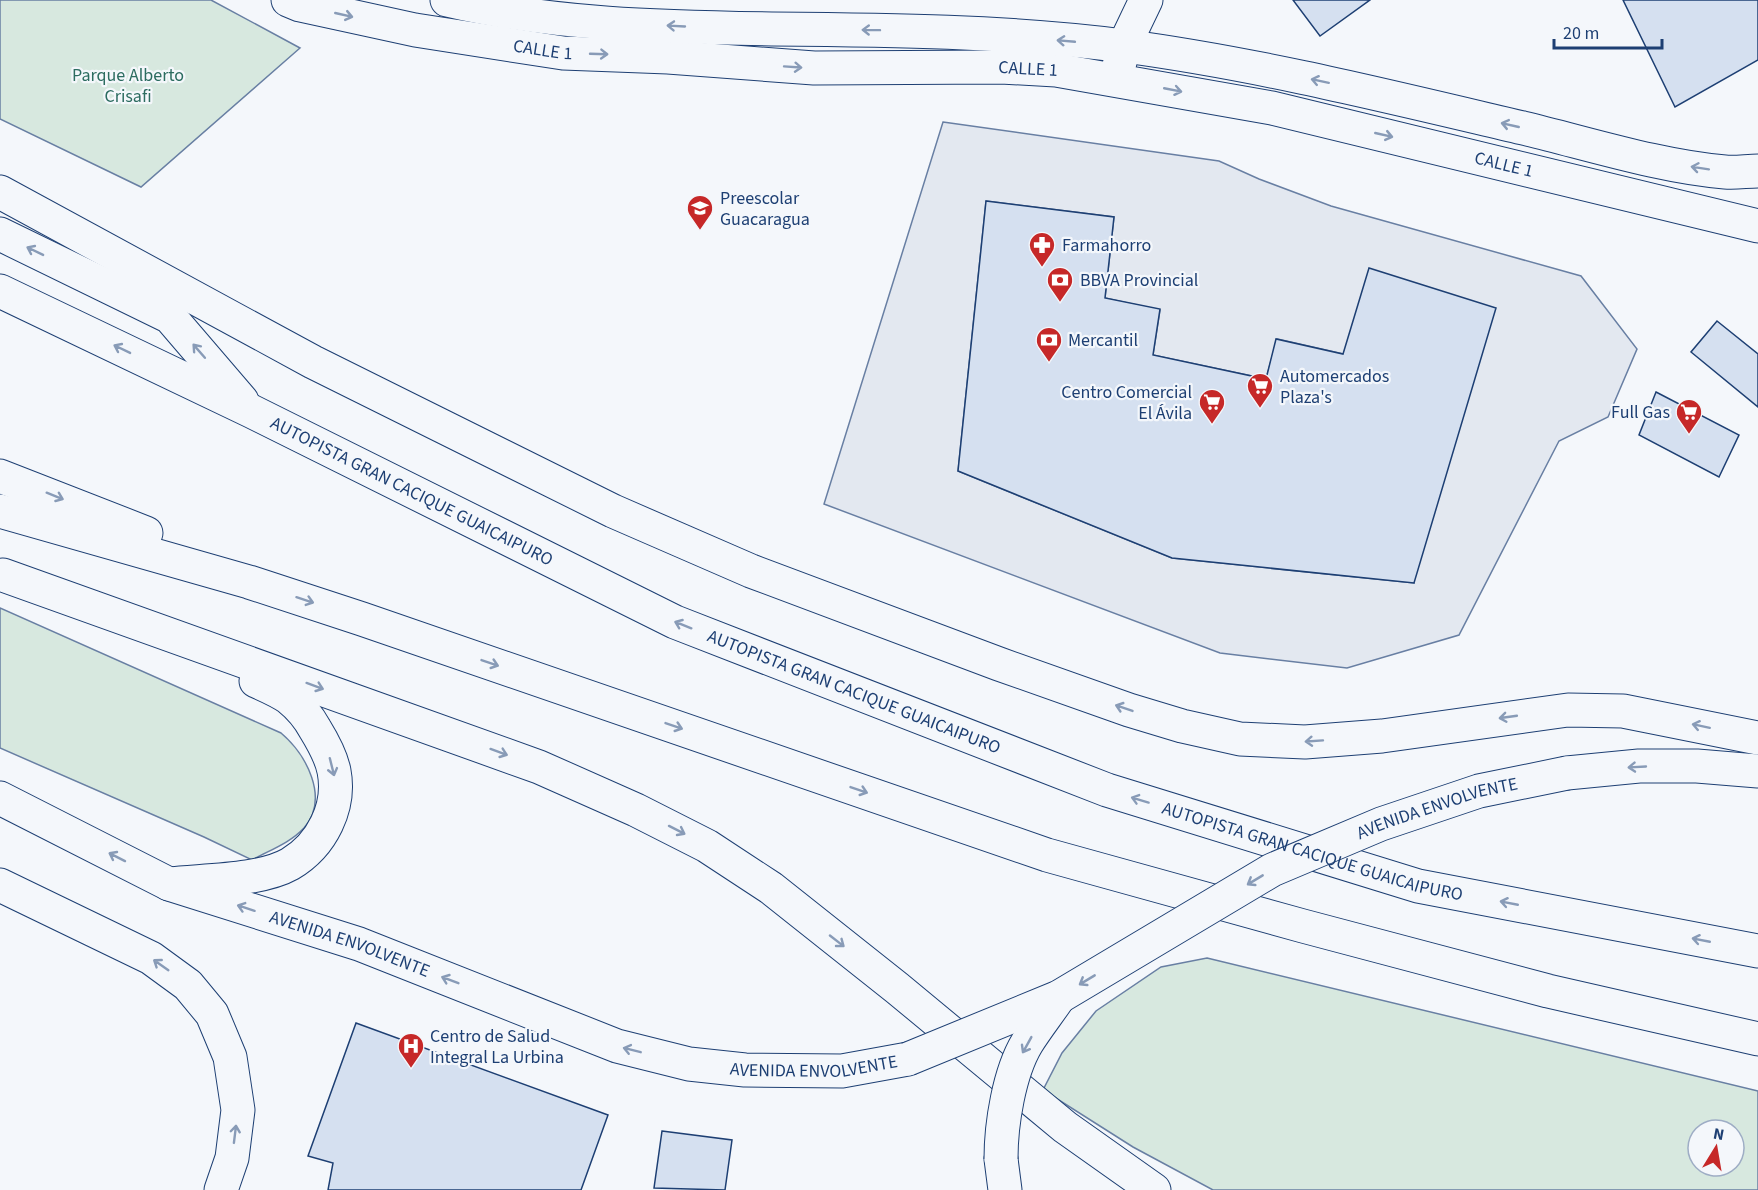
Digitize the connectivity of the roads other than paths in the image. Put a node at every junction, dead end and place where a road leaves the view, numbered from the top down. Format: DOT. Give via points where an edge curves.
graph roads {
  1 [pos="288,0"];
  2 [pos="447,0"];
  3 [pos="1146,0"];
  4 [pos="557,19"];
  5 [pos="1124,46"];
  6 [pos="1000,51"];
  7 [pos="563,53"];
  8 [pos="1116,80"];
  9 [pos="1758,171"];
  10 [pos="0,192"];
  11 [pos="1757,226"];
  12 [pos="0,234"];
  13 [pos="0,291"];
  14 [pos="251,411"];
  15 [pos="0,476"];
  16 [pos="0,511"];
  17 [pos="1,575"];
  18 [pos="249,582"];
  19 [pos="1758,738"];
  20 [pos="1758,771"];
  21 [pos="0,798"];
  22 [pos="169,884"];
  23 [pos="0,885"];
  24 [pos="1758,951"];
  25 [pos="1059,997"];
  26 [pos="1758,1039"];
  27 [pos="1003,1174"];
  28 [pos="221,1190"];
  29 [pos="1154,1190"];
  1 -- 7 [label="main road, CALLE 1, one-way" via="415,30"];
  2 -- 4 [label="main road, CALLE 1"];
  3 -- 5 [label="main road"];
  6 -- 4 [label="main road, CALLE 1, one-way" via="938,31 689,27"];
  4 -- 7 [label="main road"];
  5 -- 6 [label="main road, CALLE 1, one-way"];
  5 -- 8 [label="main road"];
  9 -- 5 [label="main road, CALLE 1, one-way" via="1726,172 1675,164 1259,68"];
  7 -- 6 [label="main road, CALLE 1, one-way" via="814,68"];
  6 -- 8 [label="main road, CALLE 1" via="1056,70"];
  8 -- 11 [label="main road, CALLE 1, one-way" via="1272,108"];
  19 -- 10 [label="main road, one-way" via="1623,711 1568,710 1382,736 1305,742 1240,739 1129,710 751,571 613,511 313,362"];
  14 -- 12 [label="main road, one-way" via="170,317"];
  14 -- 13 [label="main road, AUTOPISTA GRAN CACIQUE GUAICAIPURO, one-way"];
  24 -- 14 [label="main road, AUTOPISTA GRAN CACIQUE GUAICAIPURO, one-way" via="1418,886 1107,790 675,622"];
  15 -- 18 [label="main road, one-way" via="150,535"];
  16 -- 18 [label="main road"];
  17 -- 22 [label="main road, one-way" via="266,686 290,699 309,718 324,744 334,771 334,800 326,828 312,847 267,873"];
  17 -- 29 [label="main road, one-way" via="540,767 707,846 771,888 1065,1127"];
  18 -- 26 [label="main road, one-way" via="1047,855 1537,988"];
  20 -- 25 [label="main road, AVENIDA ENVOLVENTE, one-way, bridge" via="1638,766 1567,773 1468,795 1381,824 1272,870"];
  22 -- 21 [label="main road, AVENIDA ENVOLVENTE, one-way"];
  25 -- 22 [label="main road, AVENIDA ENVOLVENTE, one-way, bridge" via="908,1059 842,1071 745,1070 688,1064 617,1046 359,944"];
  28 -- 23 [label="main road, one-way" via="232,1158 238,1110 230,1058 212,1014 188,985 151,958"];
  25 -- 27 [label="main road, one-way, bridge" via="1026,1044 1013,1074 1001,1138"];
}
